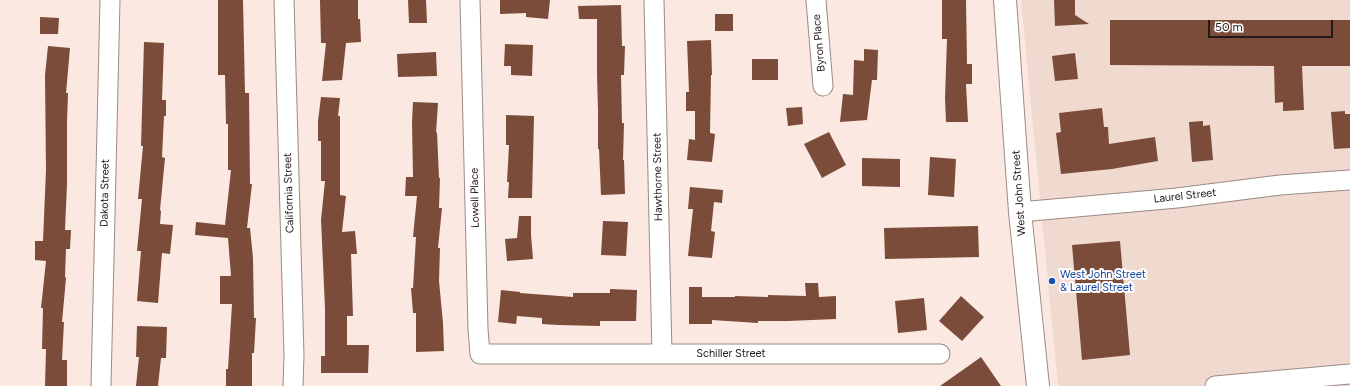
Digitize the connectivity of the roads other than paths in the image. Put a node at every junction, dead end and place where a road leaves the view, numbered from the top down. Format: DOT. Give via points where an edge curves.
graph roads {
  1 [pos="110,0"];
  2 [pos="284,0"];
  3 [pos="470,0"];
  4 [pos="654,0"];
  5 [pos="816,0"];
  6 [pos="1005,0"];
  7 [pos="823,86"];
  8 [pos="1350,180"];
  9 [pos="1020,212"];
  10 [pos="521,354"];
  11 [pos="662,354"];
  12 [pos="940,354"];
  13 [pos="1350,374"];
  14 [pos="101,386"];
  15 [pos="293,386"];
  16 [pos="1038,386"];
  17 [pos="1215,386"];
  1 -- 14 [label="street, Dakota Street"];
  2 -- 15 [label="street, California Street"];
  3 -- 10 [label="street, Lowell Place" via="480,354"];
  4 -- 11 [label="street, Hawthorne Street"];
  5 -- 7 [label="street, Byron Place"];
  6 -- 9 [label="main road, West John Street"];
  8 -- 9 [label="street, Laurel Street"];
  9 -- 16 [label="main road, West John Street"];
  10 -- 11 [label="street, Schiller Street"];
  11 -- 12 [label="street, Schiller Street"];
  13 -- 17 [label="street"];
}
